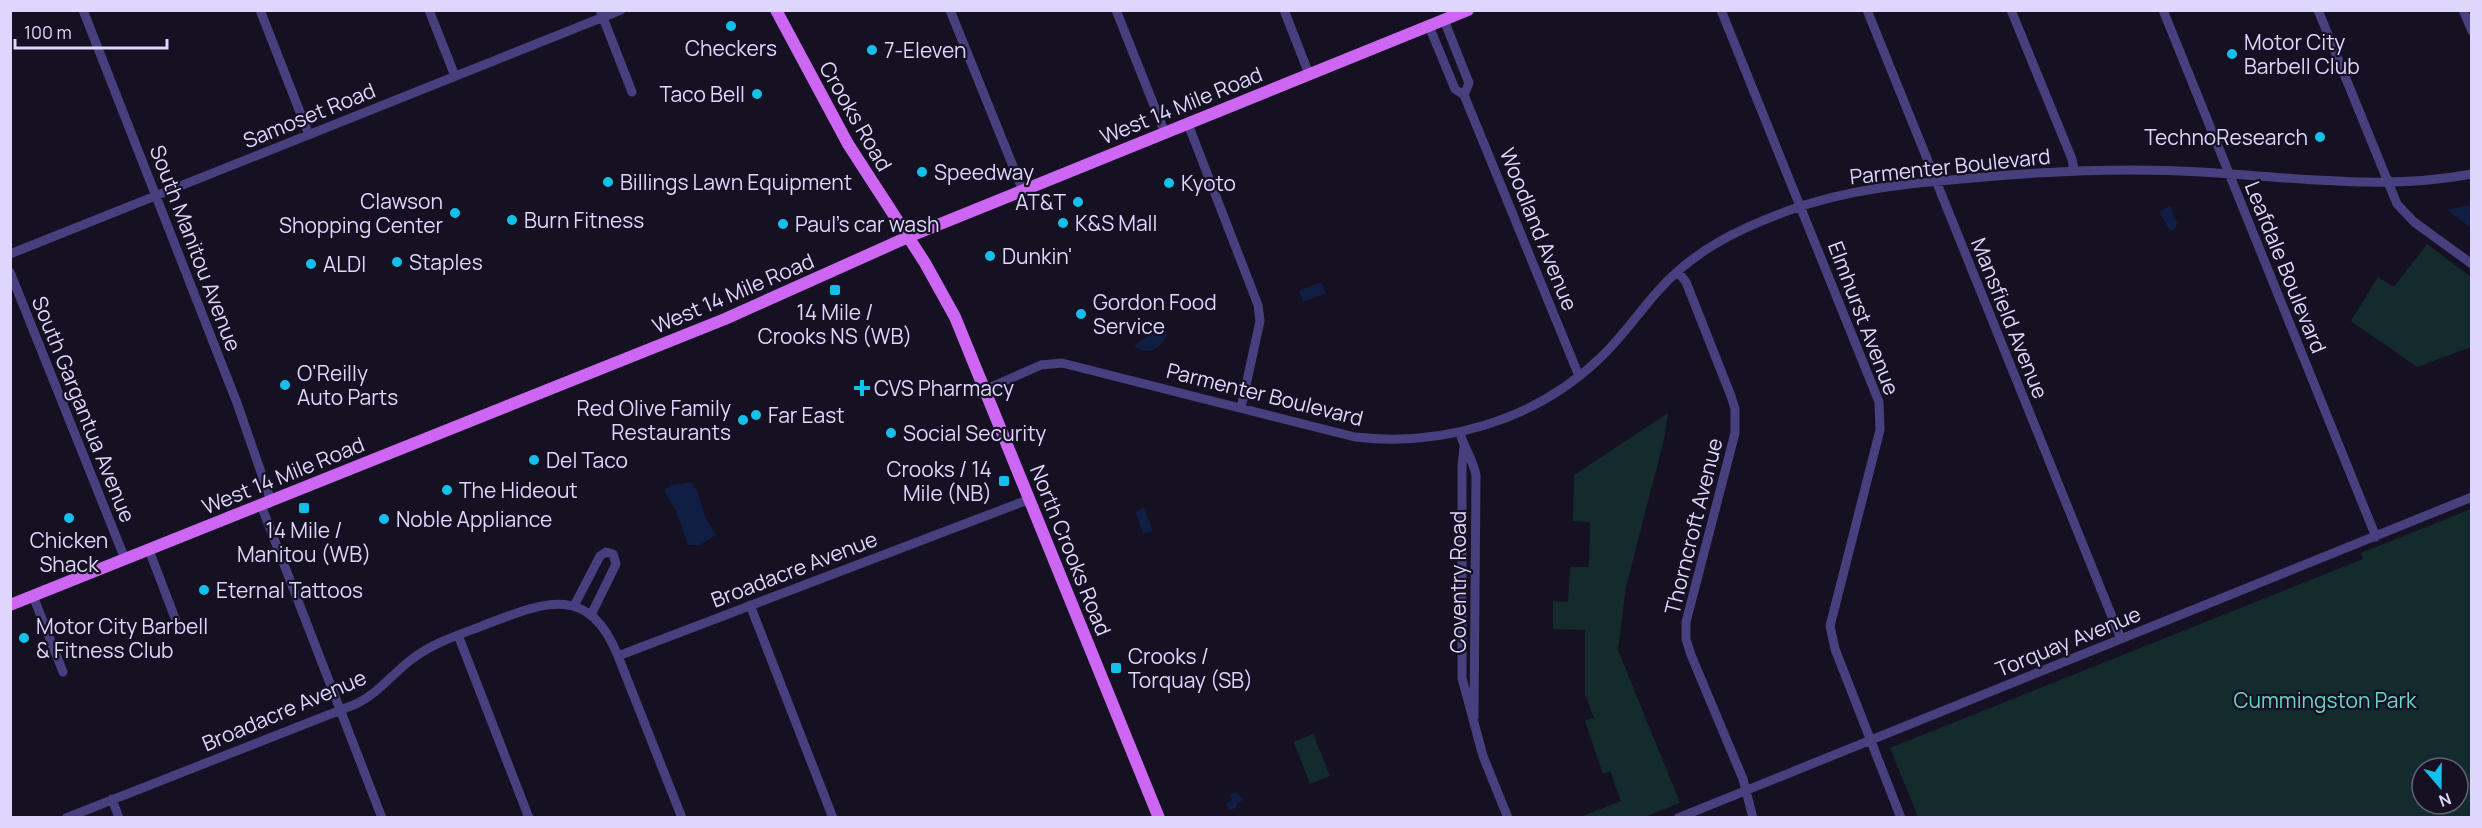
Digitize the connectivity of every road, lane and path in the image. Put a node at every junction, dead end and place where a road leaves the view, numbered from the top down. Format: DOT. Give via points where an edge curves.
graph roads {
  1 [pos="83,10"];
  2 [pos="260,10"];
  3 [pos="429,10"];
  4 [pos="621,10"];
  5 [pos="776,10"];
  6 [pos="950,10"];
  7 [pos="1116,10"];
  8 [pos="1284,10"];
  9 [pos="1468,10"];
  10 [pos="1721,10"];
  11 [pos="1867,10"];
  12 [pos="2012,10"];
  13 [pos="2163,10"];
  14 [pos="2318,10"];
  15 [pos="2463,10"];
  16 [pos="601,14"];
  17 [pos="1450,16"];
  18 [pos="1429,26"];
  19 [pos="2472,31"];
  20 [pos="1309,74"];
  21 [pos="456,76"];
  22 [pos="632,92"];
  23 [pos="1464,95"];
  24 [pos="1188,124"];
  25 [pos="1165,133"];
  26 [pos="309,135"];
  27 [pos="2074,171"];
  28 [pos="2230,174"];
  29 [pos="2472,174"];
  30 [pos="1935,182"];
  31 [pos="2388,183"];
  32 [pos="1023,191"];
  33 [pos="157,195"];
  34 [pos="1801,206"];
  35 [pos="908,237"];
  36 [pos="10,254"];
  37 [pos="2472,264"];
  38 [pos="10,272"];
  39 [pos="1678,272"];
  40 [pos="1579,376"];
  41 [pos="984,390"];
  42 [pos="1241,408"];
  43 [pos="1460,433"];
  44 [pos="1464,447"];
  45 [pos="2472,497"];
  46 [pos="1029,499"];
  47 [pos="266,503"];
  48 [pos="2376,537"];
  49 [pos="149,550"];
  50 [pos="125,559"];
  51 [pos="33,596"];
  52 [pos="10,605"];
  53 [pos="750,605"];
  54 [pos="573,606"];
  55 [pos="591,615"];
  56 [pos="178,626"];
  57 [pos="458,635"];
  58 [pos="2121,639"];
  59 [pos="618,656"];
  60 [pos="63,672"];
  61 [pos="341,709"];
  62 [pos="1473,719"];
  63 [pos="1871,740"];
  64 [pos="1745,790"];
  65 [pos="112,799"];
  66 [pos="66,818"];
  67 [pos="119,818"];
  68 [pos="382,818"];
  69 [pos="529,818"];
  70 [pos="682,818"];
  71 [pos="833,818"];
  72 [pos="1159,818"];
  73 [pos="1508,818"];
  74 [pos="1678,818"];
  75 [pos="1753,818"];
  76 [pos="1901,818"];
  1 -- 33 [label="street, South Manitou Avenue"];
  2 -- 26 [label="street"];
  3 -- 21 [label="street"];
  4 -- 16 [label="street, Samoset Road"];
  5 -- 35 [label="main road, Crooks Road" via="848,144"];
  6 -- 32 [label="street"];
  7 -- 25 [label="street"];
  8 -- 20 [label="street"];
  9 -- 17 [label="main road, West 14 Mile Road"];
  10 -- 34 [label="street, Elmhurst Avenue"];
  11 -- 30 [label="street, Mansfield Avenue"];
  12 -- 27 [label="street"];
  13 -- 28 [label="street, Leafdale Boulevard"];
  14 -- 31 [label="street"];
  15 -- 19 [label="street"];
  16 -- 21 [label="street, Samoset Road"];
  16 -- 22 [label="street"];
  17 -- 18 [label="main road, West 14 Mile Road"];
  17 -- 23 [label="street, Woodland Avenue" via="1469,83"];
  18 -- 20 [label="main road, West 14 Mile Road"];
  18 -- 23 [label="street, Woodland Avenue" via="1455,89"];
  20 -- 24 [label="main road, West 14 Mile Road"];
  21 -- 26 [label="street, Samoset Road"];
  23 -- 40 [label="street, Woodland Avenue"];
  24 -- 25 [label="main road, West 14 Mile Road"];
  24 -- 42 [label="street" via="1258,305 1260,321"];
  25 -- 32 [label="main road, West 14 Mile Road"];
  26 -- 33 [label="street, Samoset Road"];
  27 -- 28 [label="street, Parmenter Boulevard"];
  27 -- 30 [label="street, Parmenter Boulevard"];
  28 -- 31 [label="street, Parmenter Boulevard"];
  28 -- 48 [label="street, Leafdale Boulevard"];
  29 -- 31 [label="street, Parmenter Boulevard"];
  30 -- 34 [label="street, Parmenter Boulevard" via="1878,189"];
  30 -- 58 [label="street, Mansfield Avenue"];
  31 -- 37 [label="street" via="2404,213"];
  32 -- 35 [label="main road, West 14 Mile Road"];
  33 -- 36 [label="street, Samoset Road"];
  33 -- 47 [label="street, South Manitou Avenue" via="237,403"];
  34 -- 39 [label="street, Parmenter Boulevard" via="1734,232"];
  34 -- 63 [label="street, Elmhurst Avenue" via="1881,412 1880,430 1830,626 1834,649"];
  35 -- 41 [label="main road, North Crooks Road" via="951,309"];
  35 -- 47 [label="main road, West 14 Mile Road" via="725,319"];
  38 -- 50 [label="street, South Gargantua Avenue"];
  39 -- 40 [label="street, Parmenter Boulevard" via="1602,357"];
  39 -- 64 [label="street, Thorncroft Avenue" via="1686,282 1734,409 1735,433 1686,622 1686,639"];
  40 -- 43 [label="street, Parmenter Boulevard" via="1508,417"];
  41 -- 42 [label="street, Parmenter Boulevard" via="1041,365 1062,363"];
  41 -- 46 [label="main road, North Crooks Road"];
  42 -- 43 [label="street, Parmenter Boulevard" via="1366,438 1418,439"];
  43 -- 44 [label="street, Coventry Road"];
  44 -- 62 [label="street, Coventry Road" via="1462,678"];
  44 -- 62 [label="street, Coventry Road" via="1474,463 1477,488"];
  45 -- 48 [label="street, Torquay Avenue"];
  46 -- 53 [label="street, Broadacre Avenue"];
  46 -- 72 [label="main road, North Crooks Road"];
  47 -- 49 [label="main road, West 14 Mile Road"];
  47 -- 61 [label="street, South Manitou Avenue"];
  48 -- 58 [label="street, Torquay Avenue"];
  49 -- 50 [label="main road, West 14 Mile Road"];
  49 -- 56 [label="street"];
  50 -- 51 [label="main road, West 14 Mile Road"];
  51 -- 52 [label="main road, West 14 Mile Road"];
  51 -- 60 [label="street"];
  53 -- 59 [label="street, Broadacre Avenue"];
  53 -- 71 [label="street"];
  54 -- 55 [label="street, Broadacre Avenue"];
  54 -- 55 [label="street" via="600,556 606,552 613,554 616,564"];
  54 -- 57 [label="street, Broadacre Avenue" via="533,606"];
  55 -- 59 [label="street, Broadacre Avenue" via="604,628"];
  57 -- 61 [label="street, Broadacre Avenue" via="413,658 375,694"];
  57 -- 69 [label="street"];
  58 -- 63 [label="street, Torquay Avenue"];
  59 -- 70 [label="street"];
  61 -- 65 [label="street, Broadacre Avenue"];
  61 -- 68 [label="street, South Manitou Avenue"];
  62 -- 73 [label="street, Coventry Road"];
  63 -- 64 [label="street, Torquay Avenue"];
  63 -- 76 [label="street, Elmhurst Avenue"];
  64 -- 74 [label="street, Torquay Avenue"];
  64 -- 75 [label="street, Thorncroft Avenue"];
  65 -- 66 [label="street, Broadacre Avenue"];
  65 -- 67 [label="street"];
}
